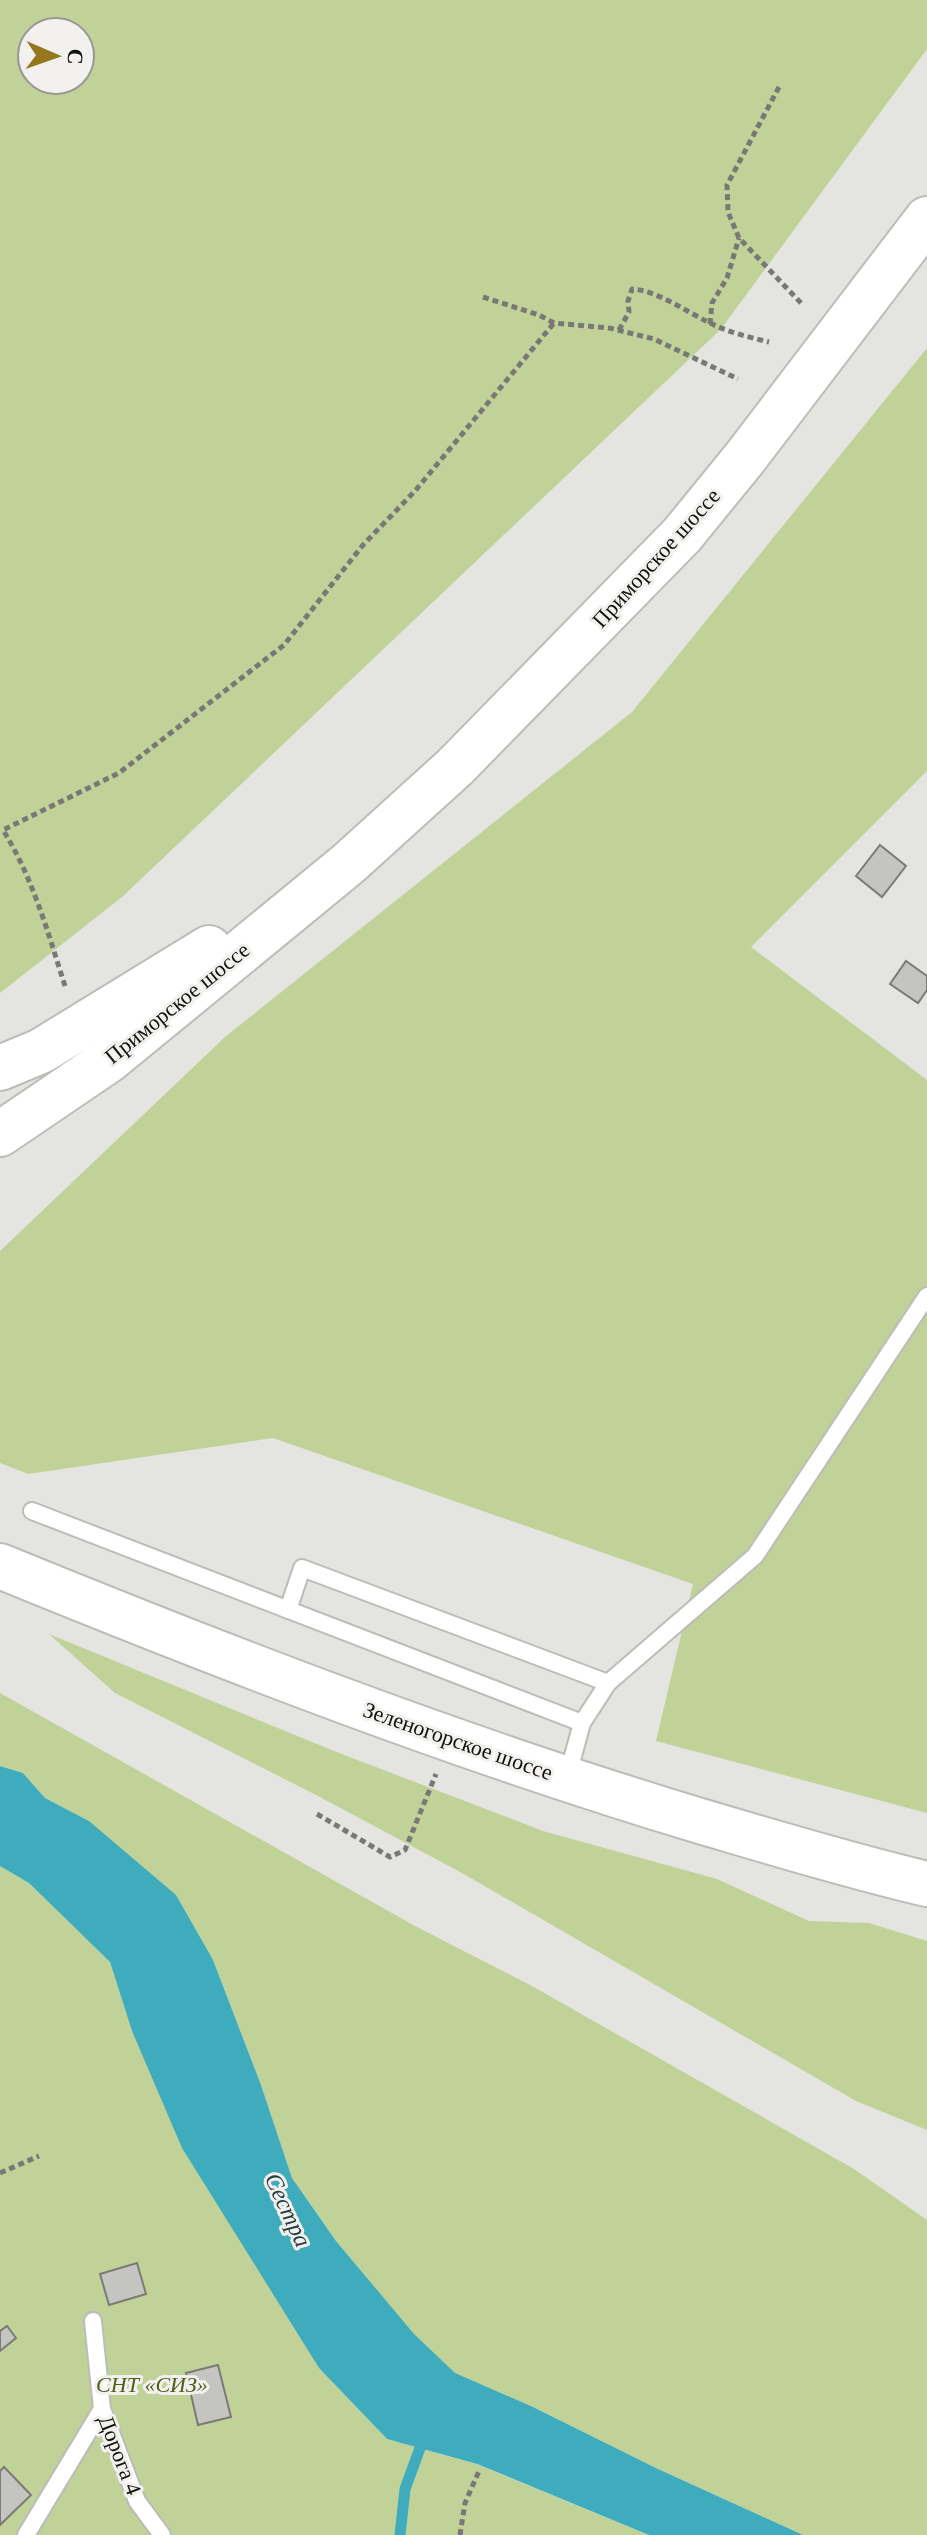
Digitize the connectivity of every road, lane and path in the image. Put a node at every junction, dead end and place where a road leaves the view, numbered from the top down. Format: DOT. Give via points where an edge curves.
graph roads {
  1 [pos="779,87"];
  2 [pos="927,219"];
  3 [pos="739,238"];
  4 [pos="483,297"];
  5 [pos="801,303"];
  6 [pos="554,323"];
  7 [pos="710,324"];
  8 [pos="619,330"];
  9 [pos="769,342"];
  10 [pos="738,379"];
  11 [pos="348,864"];
  12 [pos="65,986"];
  13 [pos="0,1068"];
  14 [pos="0,1134"];
  15 [pos="927,1296"];
  16 [pos="32,1511"];
  17 [pos="0,1566"];
  18 [pos="288,1610"];
  19 [pos="608,1683"];
  20 [pos="582,1723"];
  21 [pos="450,1740"];
  22 [pos="567,1779"];
  23 [pos="317,1814"];
  24 [pos="927,1884"];
  25 [pos="39,2156"];
  26 [pos="0,2173"];
  27 [pos="93,2321"];
  28 [pos="102,2409"];
  29 [pos="479,2471"];
  30 [pos="26,2535"];
  31 [pos="162,2535"];
  32 [pos="460,2535"];
  1 -- 3 [label="path" via="727,185 728,212"];
  2 -- 11 [label="main road, Приморское шоссе" via="682,535 455,767"];
  3 -- 5 [label="path"];
  3 -- 7 [label="path" via="727,278 712,303"];
  4 -- 6 [label="path"];
  6 -- 8 [label="path"];
  6 -- 12 [label="path" via="284,645 119,773 3,830 39,904"];
  7 -- 8 [label="path" via="647,289 632,289 629,312"];
  7 -- 9 [label="path"];
  8 -- 10 [label="path" via="654,339"];
  11 -- 13 [label="main road, Приморское шоссе" via="41,1051"];
  11 -- 14 [label="main road, Приморское шоссе" via="109,1060"];
  15 -- 19 [label="lane" via="755,1556"];
  16 -- 18 [label="lane"];
  17 -- 21 [label="main road, Зеленогорское шоссе" via="244,1665"];
  18 -- 19 [label="lane" via="302,1568"];
  18 -- 20 [label="lane"];
  19 -- 20 [label="lane"];
  20 -- 22 [label="lane"];
  21 -- 22 [label="main road, Зеленогорское шоссе"];
  21 -- 23 [label="path" via="405,1850 390,1857"];
  22 -- 24 [label="main road, Зеленогорское шоссе" via="857,1868"];
  25 -- 26 [label="path"];
  27 -- 28 [label="lane, Дорога 4"];
  28 -- 30 [label="lane"];
  28 -- 31 [label="lane, Дорога 4" via="137,2501"];
  29 -- 32 [label="path" via="465,2503"];
}
